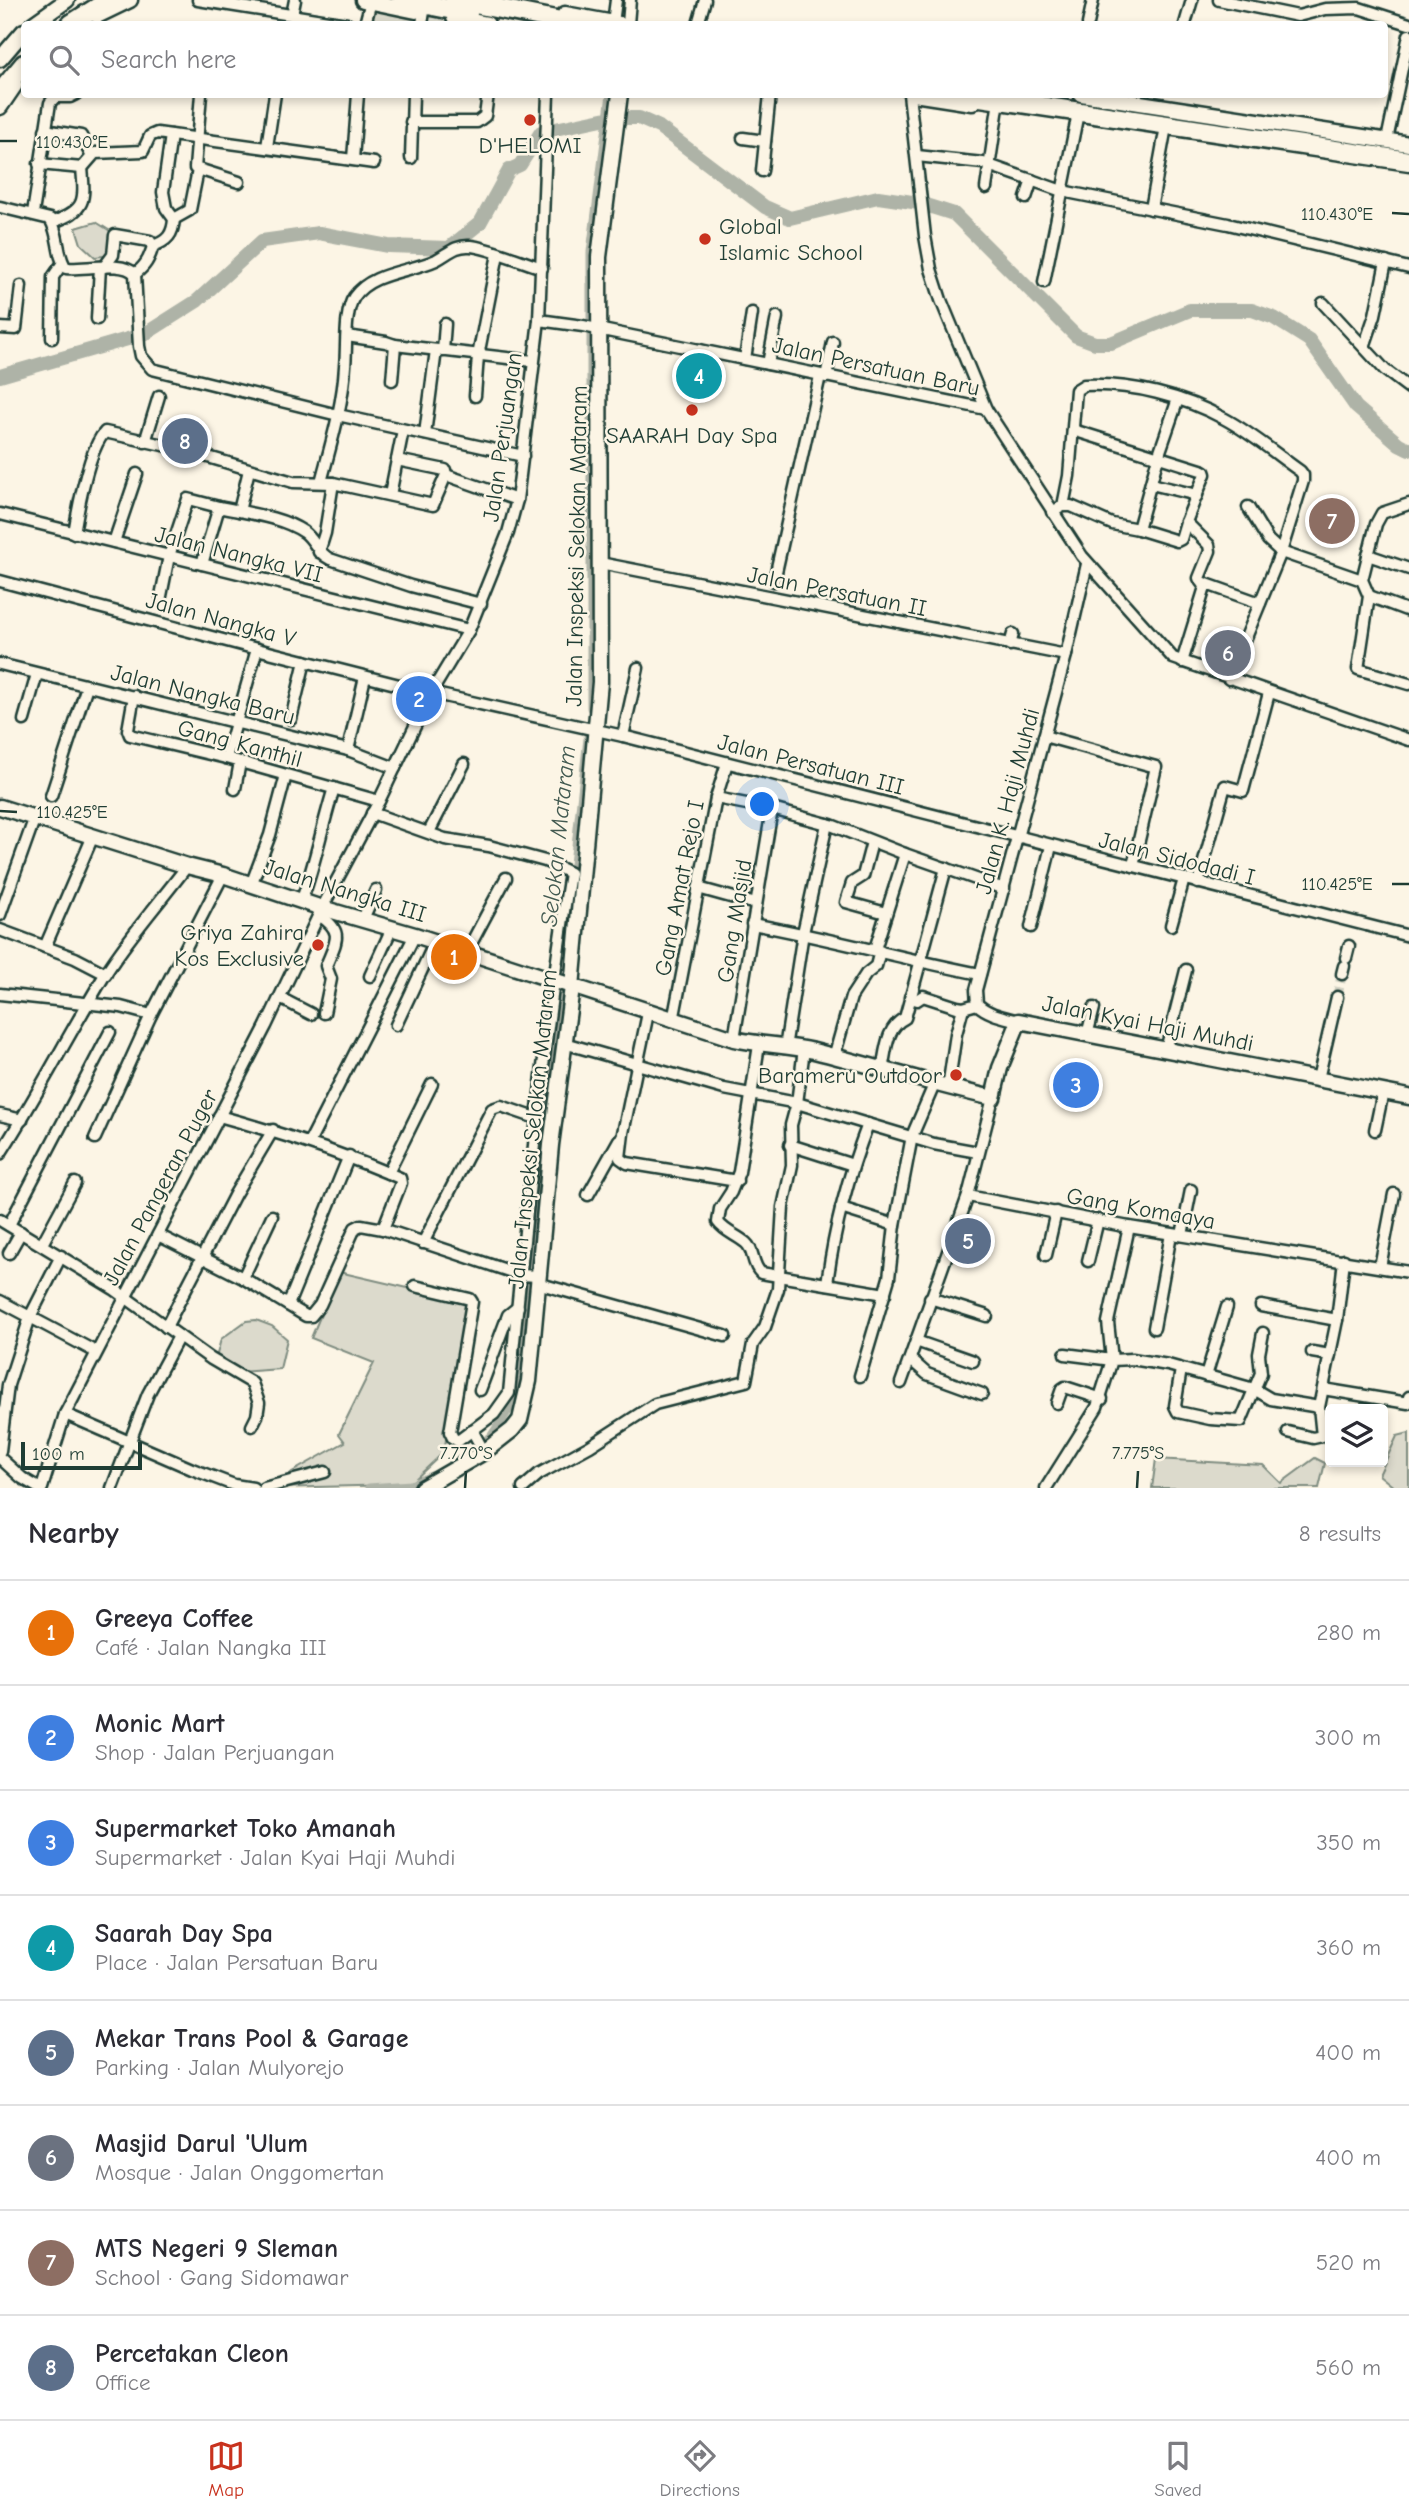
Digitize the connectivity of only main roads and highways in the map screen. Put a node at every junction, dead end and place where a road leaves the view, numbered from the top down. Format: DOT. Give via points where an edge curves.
graph roads {
  1 [pos="91,0"];
  2 [pos="109,0"];
  3 [pos="403,0"];
  4 [pos="456,0"];
  5 [pos="491,8"];
  6 [pos="526,10"];
  7 [pos="61,21"];
  8 [pos="76,21"];
  9 [pos="560,21"];
  10 [pos="21,55"];
  11 [pos="21,68"];
  12 [pos="0,79"];
  13 [pos="0,93"];
  14 [pos="984,98"];
  15 [pos="1066,98"];
  16 [pos="1409,150"];
  17 [pos="1409,161"];
  1 -- 7 [label="highway"];
  2 -- 8 [label="highway"];
  3 -- 6 [label="highway"];
  4 -- 5 [label="highway"];
  5 -- 9 [label="highway"];
  10 -- 12 [label="highway"];
  11 -- 13 [label="highway"];
  14 -- 17 [label="highway" via="1240,140"];
  15 -- 16 [label="highway"];
}
